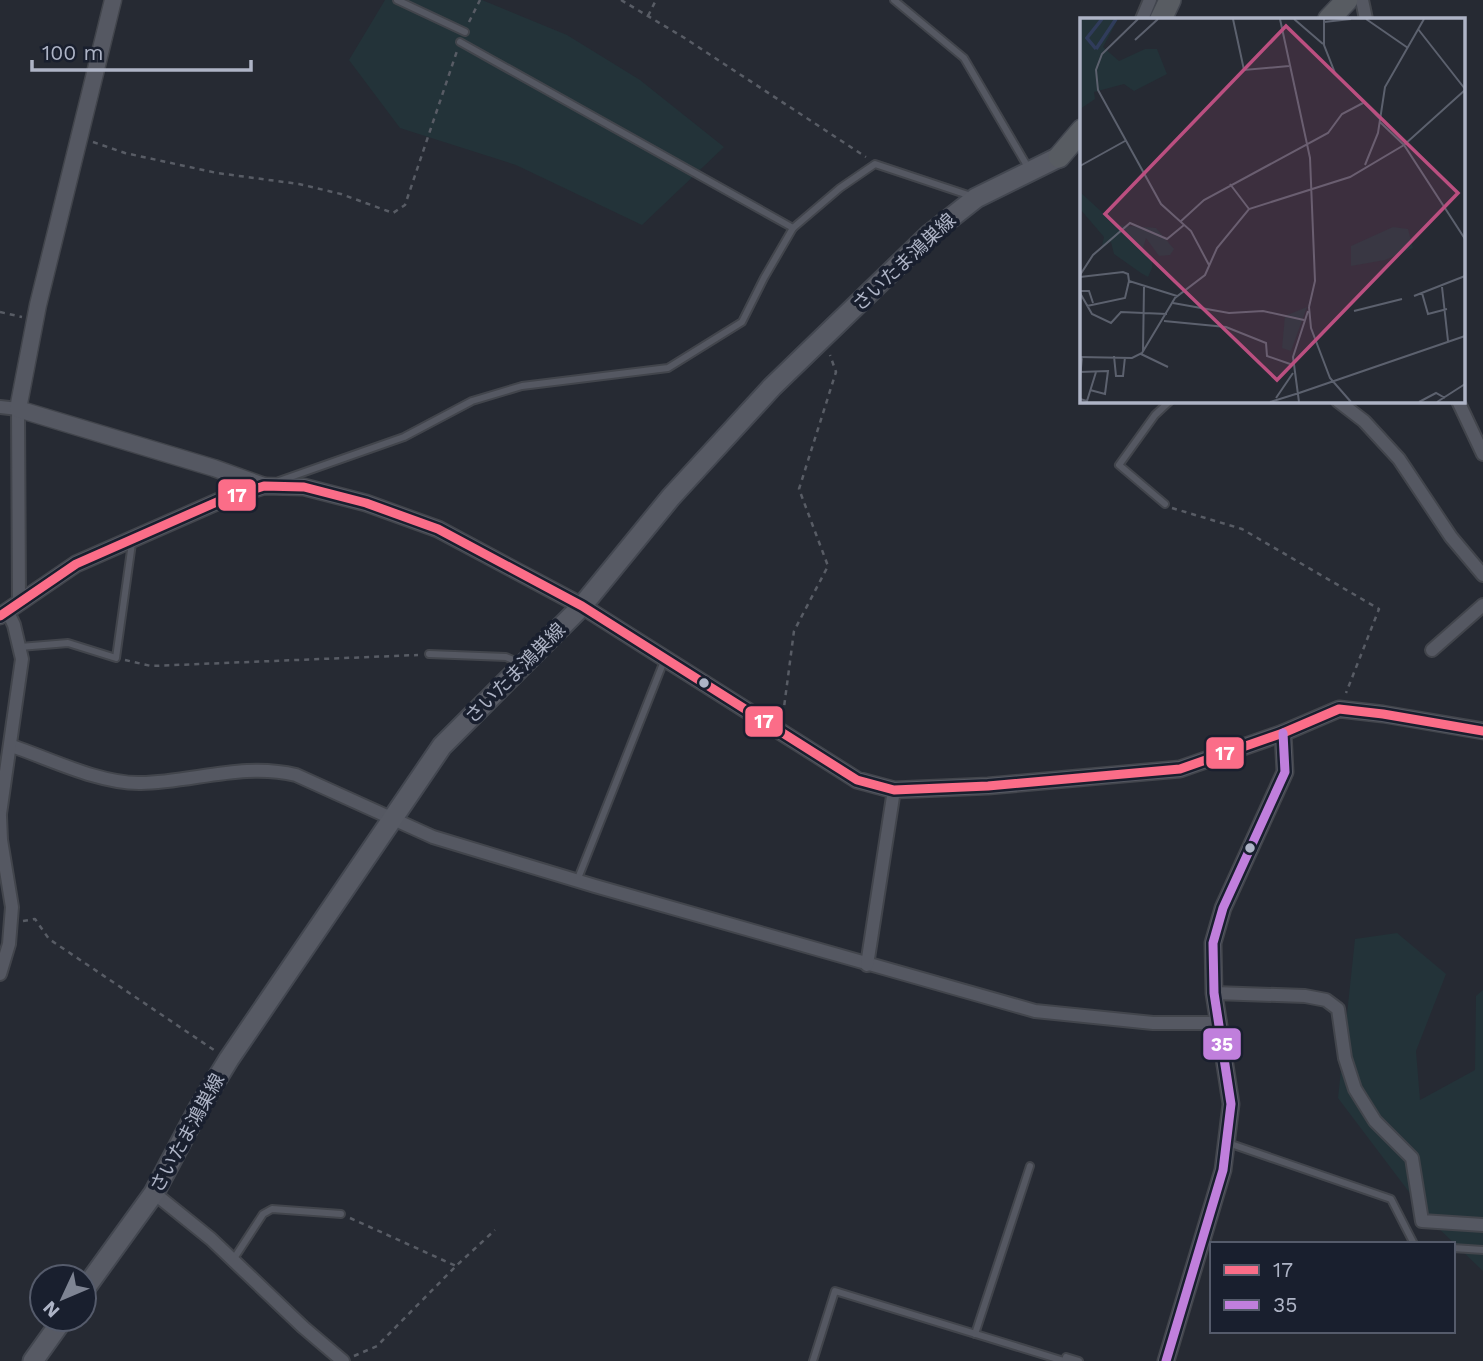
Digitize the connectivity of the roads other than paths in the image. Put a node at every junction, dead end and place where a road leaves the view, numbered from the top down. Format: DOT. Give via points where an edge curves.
graph roads {
  1 [pos="113,0"];
  2 [pos="397,0"];
  3 [pos="894,0"];
  4 [pos="1150,0"];
  5 [pos="1170,0"];
  6 [pos="1347,0"];
  7 [pos="1362,0"];
  8 [pos="1142,18"];
  9 [pos="1161,18"];
  10 [pos="1330,18"];
  11 [pos="1366,18"];
  12 [pos="464,32"];
  13 [pos="460,42"];
  14 [pos="1080,132"];
  15 [pos="1080,149"];
  16 [pos="1059,157"];
  17 [pos="1030,170"];
  18 [pos="976,198"];
  19 [pos="793,228"];
  20 [pos="1169,402"];
  21 [pos="1339,402"];
  22 [pos="1458,402"];
  23 [pos="0,407"];
  24 [pos="18,409"];
  25 [pos="1483,454"];
  26 [pos="264,486"];
  27 [pos="1165,504"];
  28 [pos="133,539"];
  29 [pos="1483,575"];
  30 [pos="1483,605"];
  31 [pos="582,606"];
  32 [pos="9,610"];
  33 [pos="20,647"];
  34 [pos="1432,650"];
  35 [pos="429,654"];
  36 [pos="665,658"];
  37 [pos="523,665"];
  38 [pos="1483,731"];
  39 [pos="1283,733"];
  40 [pos="12,746"];
  41 [pos="894,790"];
  42 [pos="0,815"];
  43 [pos="392,817"];
  44 [pos="577,881"];
  45 [pos="867,965"];
  46 [pos="0,974"];
  47 [pos="1214,993"];
  48 [pos="1220,1023"];
  49 [pos="1226,1142"];
  50 [pos="1030,1166"];
  51 [pos="154,1193"];
  52 [pos="341,1214"];
  53 [pos="1483,1225"];
  54 [pos="1413,1242"];
  55 [pos="1455,1248"];
  56 [pos="1483,1250"];
  57 [pos="233,1260"];
  58 [pos="98,1271"];
  59 [pos="53,1333"];
  60 [pos="975,1334"];
  61 [pos="33,1361"];
  62 [pos="344,1361"];
  63 [pos="813,1361"];
  64 [pos="1064,1361"];
  65 [pos="1079,1361"];
  66 [pos="1166,1361"];
  1 -- 24 [label="street"];
  2 -- 12 [label="lane"];
  3 -- 17 [label="lane" via="964,58"];
  4 -- 8 [label="street"];
  5 -- 9 [label="highway"];
  6 -- 10 [label="highway"];
  7 -- 11 [label="street"];
  13 -- 19 [label="lane"];
  14 -- 16 [label="highway"];
  15 -- 16 [label="highway"];
  16 -- 17 [label="main road, さいたま鴻巣線"];
  17 -- 18 [label="main road, さいたま鴻巣線"];
  18 -- 19 [label="lane" via="875,164"];
  18 -- 31 [label="main road, さいたま鴻巣線" via="929,235 772,387 671,497"];
  19 -- 26 [label="lane" via="742,322 668,368 522,386 472,401 404,437"];
  20 -- 27 [label="lane" via="1119,465"];
  21 -- 29 [label="street" via="1399,459 1451,537"];
  22 -- 25 [label="street"];
  23 -- 24 [label="street"];
  24 -- 26 [label="street"];
  24 -- 32 [label="street"];
  26 -- 28 [label="street"];
  26 -- 31 [label="street" via="304,487 438,529"];
  28 -- 32 [label="street" via="76,564"];
  28 -- 33 [label="lane" via="117,658 68,643"];
  30 -- 34 [label="street"];
  31 -- 36 [label="street"];
  31 -- 37 [label="main road, さいたま鴻巣線"];
  32 -- 33 [label="street"];
  33 -- 40 [label="street"];
  35 -- 37 [label="lane" via="506,657"];
  36 -- 41 [label="street" via="857,780"];
  36 -- 44 [label="lane"];
  37 -- 43 [label="main road, さいたま鴻巣線" via="443,746"];
  38 -- 39 [label="street" via="1339,709"];
  39 -- 41 [label="street" via="1180,769"];
  39 -- 47 [label="street" via="1285,772 1223,908 1213,943"];
  40 -- 42 [label="street"];
  40 -- 43 [label="street" via="106,779 138,784 273,769"];
  41 -- 45 [label="street"];
  42 -- 46 [label="street" via="12,907 9,944"];
  43 -- 44 [label="street" via="433,837"];
  43 -- 51 [label="main road, さいたま鴻巣線" via="229,1059"];
  44 -- 45 [label="street"];
  45 -- 48 [label="street" via="1035,1012 1153,1023"];
  47 -- 48 [label="street"];
  47 -- 53 [label="street" via="1305,996 1326,1000 1338,1009 1354,1089 1375,1121 1412,1158 1422,1221"];
  48 -- 49 [label="street" via="1231,1104"];
  49 -- 54 [label="lane" via="1391,1199"];
  49 -- 66 [label="street" via="1223,1170"];
  50 -- 60 [label="lane"];
  51 -- 57 [label="street"];
  51 -- 58 [label="main road, さいたま鴻巣線"];
  52 -- 57 [label="lane" via="272,1209 263,1214"];
  55 -- 56 [label="lane"];
  57 -- 62 [label="street"];
  59 -- 61 [label="main road"];
  60 -- 63 [label="lane" via="835,1292"];
  60 -- 64 [label="lane"];
  64 -- 65 [label="lane" via="1066,1357"];
}
